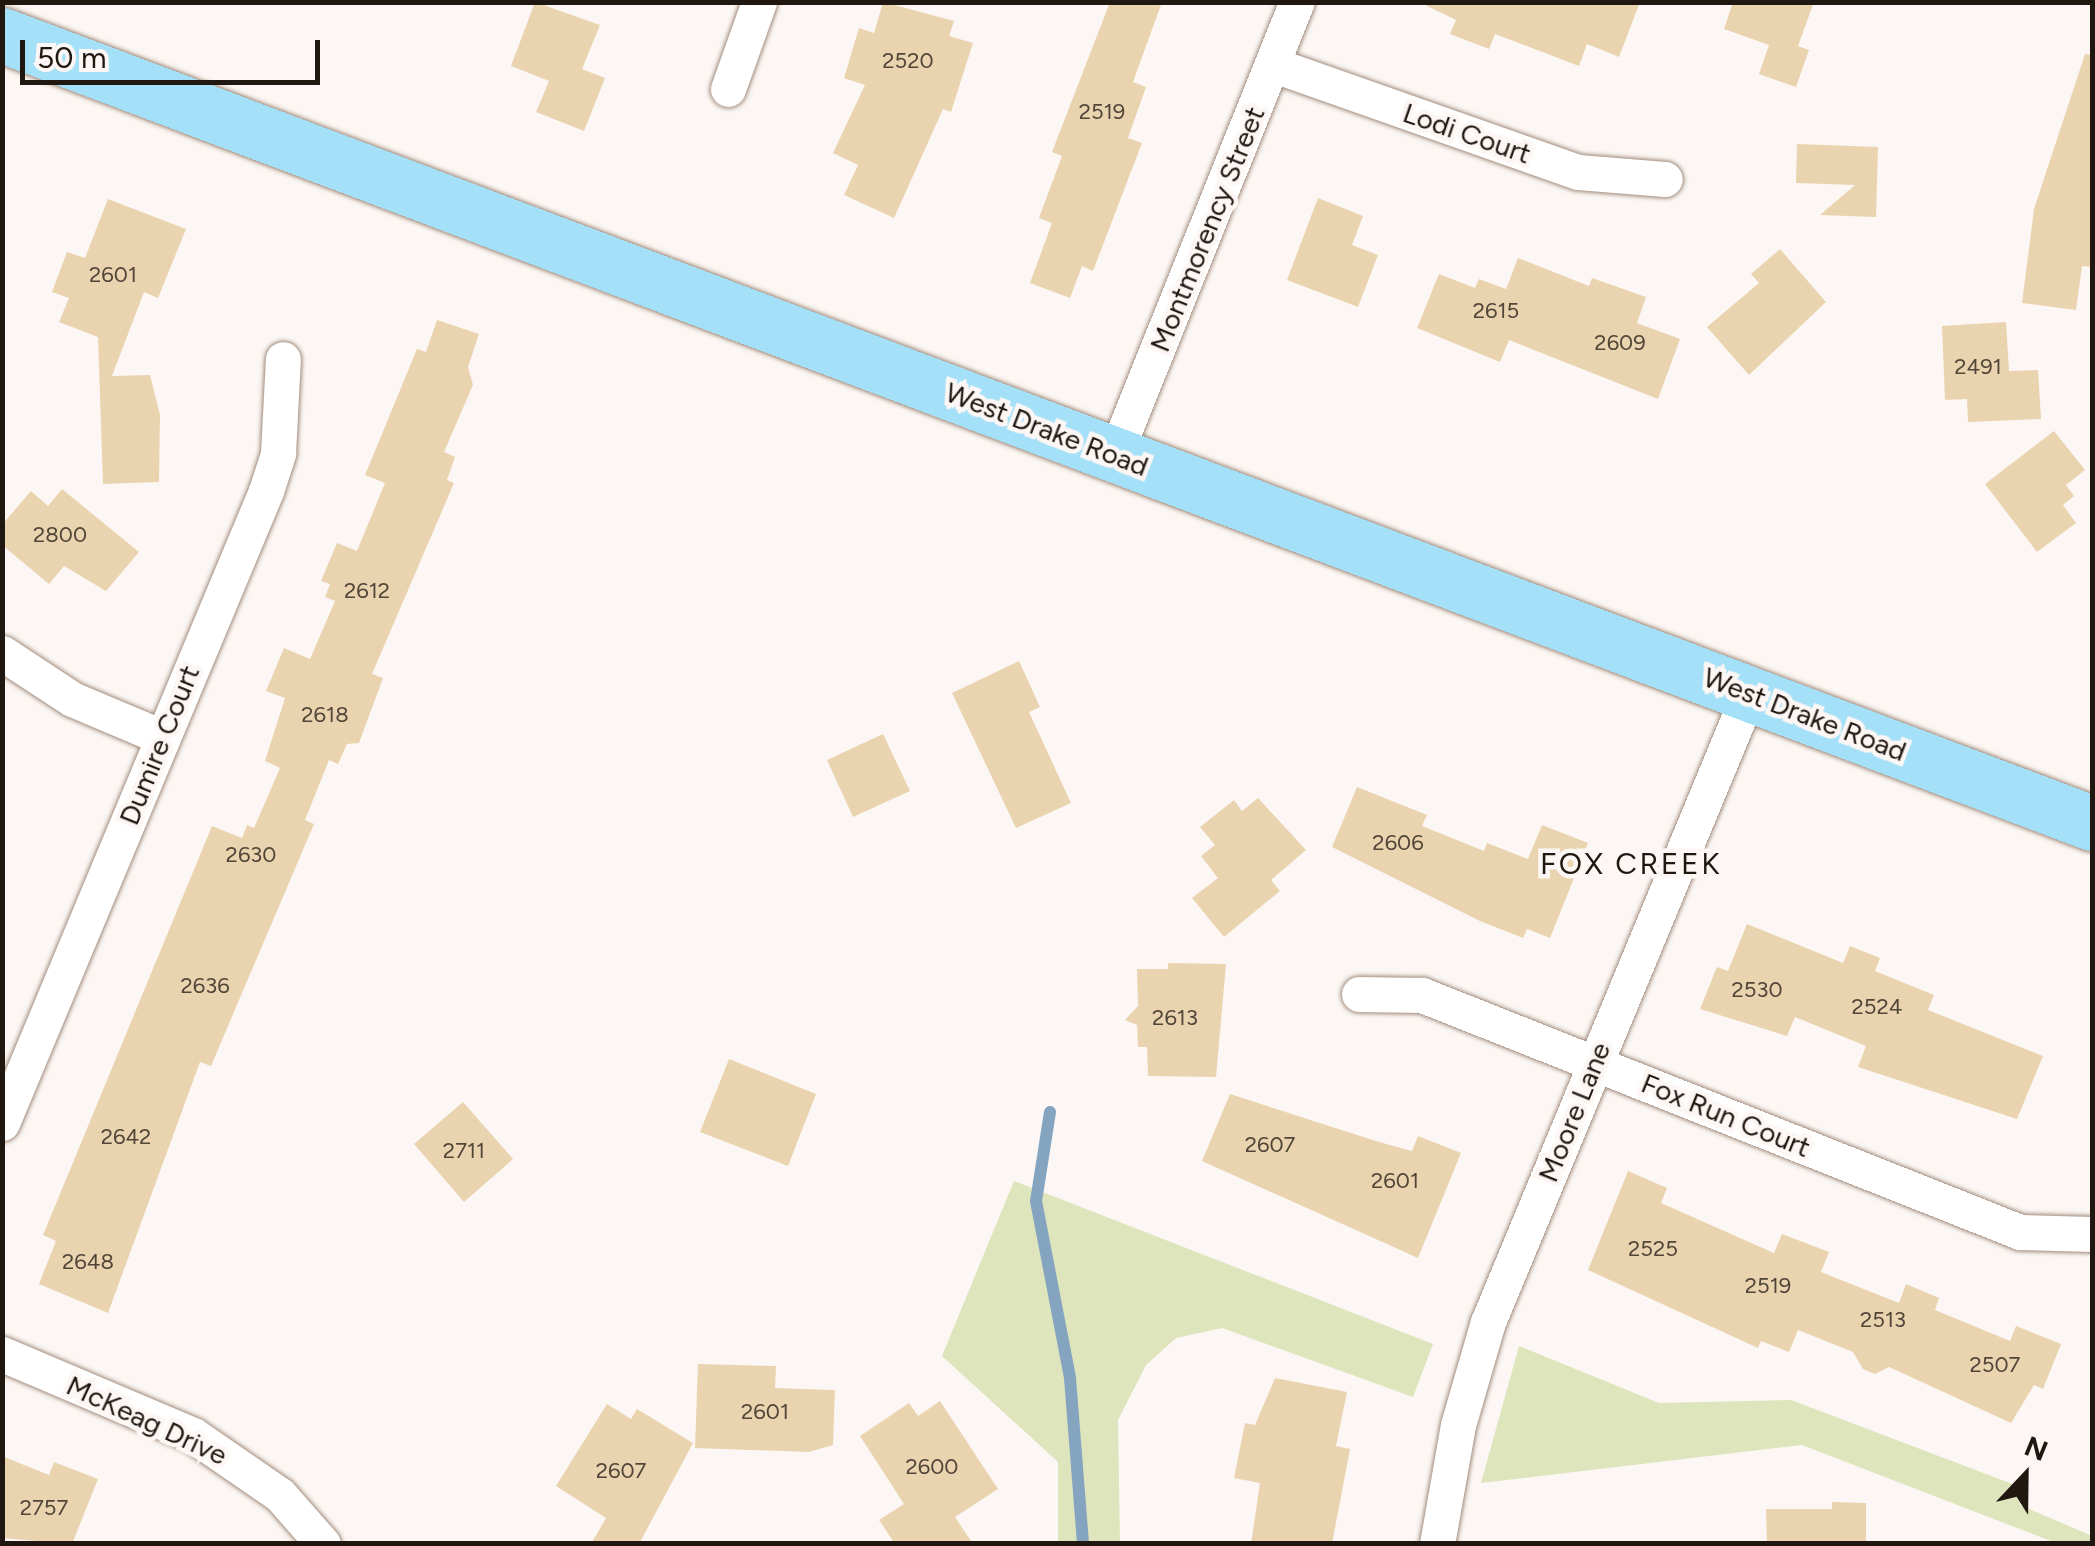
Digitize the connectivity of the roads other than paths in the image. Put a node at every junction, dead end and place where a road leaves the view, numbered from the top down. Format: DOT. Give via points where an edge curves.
graph roads {
  1 [pos="759,2"];
  2 [pos="1297,2"];
  3 [pos="2,35"];
  4 [pos="1274,64"];
  5 [pos="728,89"];
  6 [pos="1665,178"];
  7 [pos="283,359"];
  8 [pos="1116,454"];
  9 [pos="2,654"];
  10 [pos="1748,693"];
  11 [pos="162,738"];
  12 [pos="2092,822"];
  13 [pos="1360,994"];
  14 [pos="1594,1062"];
  15 [pos="2,1123"];
  16 [pos="2092,1234"];
  17 [pos="2,1354"];
  18 [pos="323,1544"];
  19 [pos="1437,1544"];
  1 -- 5 [label="street"];
  2 -- 4 [label="street, Montmorency Street"];
  3 -- 8 [label="main road, West Drake Road"];
  4 -- 6 [label="street, Lodi Court" via="1578,172"];
  4 -- 8 [label="street, Montmorency Street"];
  7 -- 11 [label="street, Dumire Court" via="278,453 266,491"];
  8 -- 10 [label="main road, West Drake Road"];
  9 -- 11 [label="street" via="72,699"];
  10 -- 12 [label="main road, West Drake Road"];
  10 -- 14 [label="street, Moore Lane"];
  11 -- 15 [label="street, Dumire Court"];
  13 -- 14 [label="street, Fox Run Court" via="1422,995"];
  14 -- 16 [label="street, Fox Run Court" via="2020,1232"];
  14 -- 19 [label="street, Moore Lane" via="1488,1322 1458,1426"];
  17 -- 18 [label="street, McKeag Drive" via="193,1435 280,1496"];
}
